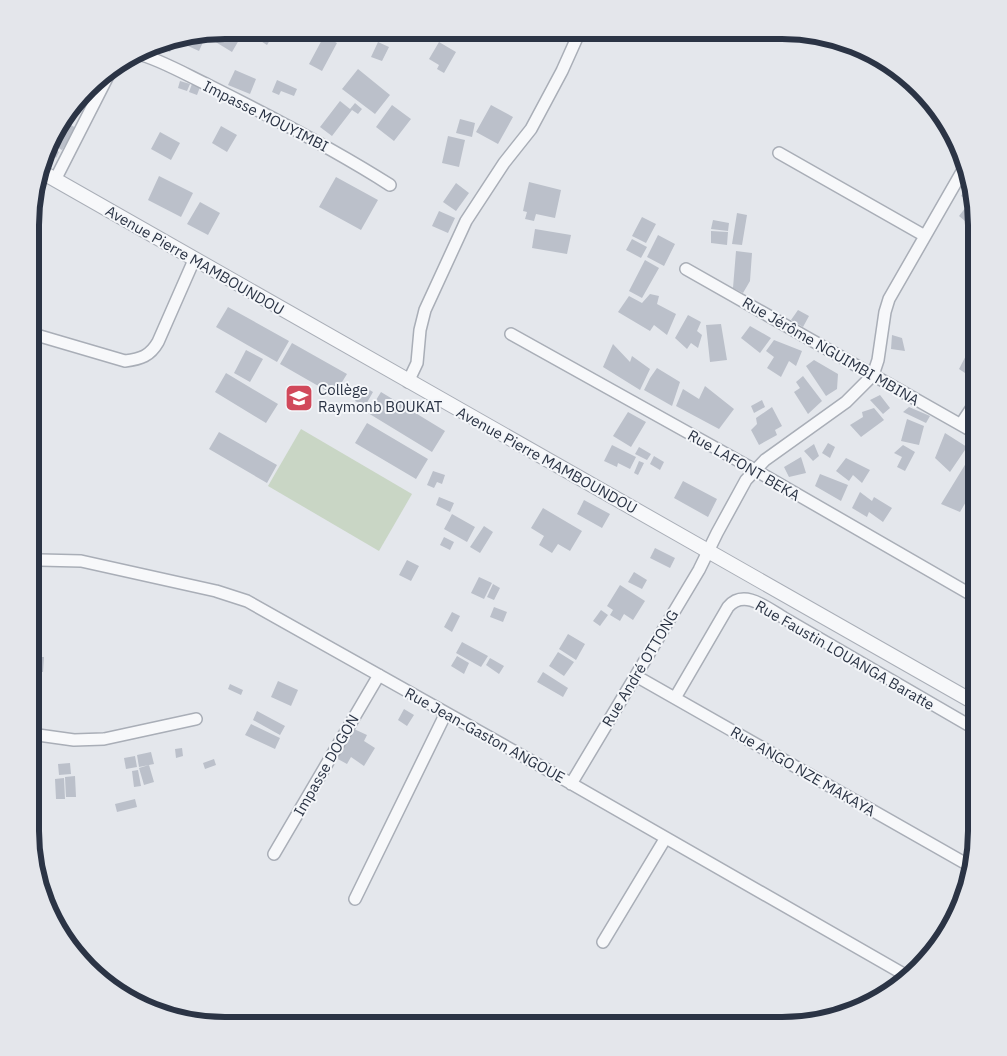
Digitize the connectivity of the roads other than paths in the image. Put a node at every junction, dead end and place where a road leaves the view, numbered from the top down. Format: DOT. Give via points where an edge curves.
graph roads {
  1 [pos="576,39"];
  2 [pos="145,57"];
  3 [pos="104,83"];
  4 [pos="780,153"];
  5 [pos="961,174"];
  6 [pos="46,175"];
  7 [pos="55,180"];
  8 [pos="390,184"];
  9 [pos="925,236"];
  10 [pos="194,260"];
  11 [pos="686,269"];
  12 [pos="511,334"];
  13 [pos="39,336"];
  14 [pos="873,375"];
  15 [pos="408,382"];
  16 [pos="968,414"];
  17 [pos="961,424"];
  18 [pos="968,428"];
  19 [pos="755,470"];
  20 [pos="708,552"];
  21 [pos="40,560"];
  22 [pos="968,593"];
  23 [pos="379,676"];
  24 [pos="636,676"];
  25 [pos="675,698"];
  26 [pos="968,699"];
  27 [pos="446,713"];
  28 [pos="196,719"];
  29 [pos="968,725"];
  30 [pos="39,735"];
  31 [pos="571,784"];
  32 [pos="665,838"];
  33 [pos="274,854"];
  34 [pos="966,864"];
  35 [pos="355,899"];
  36 [pos="603,942"];
  37 [pos="902,973"];
  1 -- 15 [label="street" via="535,121 466,221 425,310 417,364"];
  2 -- 8 [label="street, Impasse MOUYIMBI" via="238,100 343,155"];
  3 -- 7 [label="street"];
  4 -- 9 [label="street"];
  5 -- 9 [label="street"];
  6 -- 7 [label="street, Avenue Pierre MAMBOUNDOU"];
  7 -- 10 [label="street, Avenue Pierre MAMBOUNDOU"];
  9 -- 14 [label="street" via="889,299"];
  10 -- 13 [label="street" via="158,342 153,351 141,359 125,361"];
  10 -- 15 [label="street, Avenue Pierre MAMBOUNDOU"];
  11 -- 14 [label="street, Rue Jérôme NGUIMBI MBINA"];
  12 -- 19 [label="street, Rue LAFONT BEKA"];
  14 -- 17 [label="street, Rue Jérôme NGUIMBI MBINA"];
  14 -- 19 [label="street, Rue André OTTONG" via="846,402"];
  15 -- 20 [label="street, Avenue Pierre MAMBOUNDOU"];
  16 -- 17 [label="street"];
  17 -- 18 [label="street, Rue Jérôme NGUIMBI MBINA"];
  19 -- 20 [label="street, Rue André OTTONG" via="746,480"];
  19 -- 22 [label="street, Rue LAFONT BEKA"];
  20 -- 24 [label="street, Rue André OTTONG"];
  20 -- 26 [label="street, Avenue Pierre MAMBOUNDOU"];
  21 -- 23 [label="street, Rue Jean-Gaston ANGOUE" via="88,562 247,601"];
  23 -- 27 [label="street, Rue Jean-Gaston ANGOUE"];
  23 -- 33 [label="street, Impasse DOGON"];
  24 -- 25 [label="street, Rue ANGO NZE MAKAYA"];
  24 -- 31 [label="street, Rue André OTTONG"];
  25 -- 29 [label="street, Rue Faustin LOUANGA Baratte" via="728,607 734,600 743,598 756,602"];
  25 -- 34 [label="street, Rue ANGO NZE MAKAYA"];
  27 -- 31 [label="street, Rue Jean-Gaston ANGOUE"];
  27 -- 35 [label="street"];
  28 -- 30 [label="street" via="104,738 74,740"];
  31 -- 32 [label="street, Rue Jean-Gaston ANGOUE"];
  32 -- 36 [label="street"];
  32 -- 37 [label="street, Rue Jean-Gaston ANGOUE"];
}
